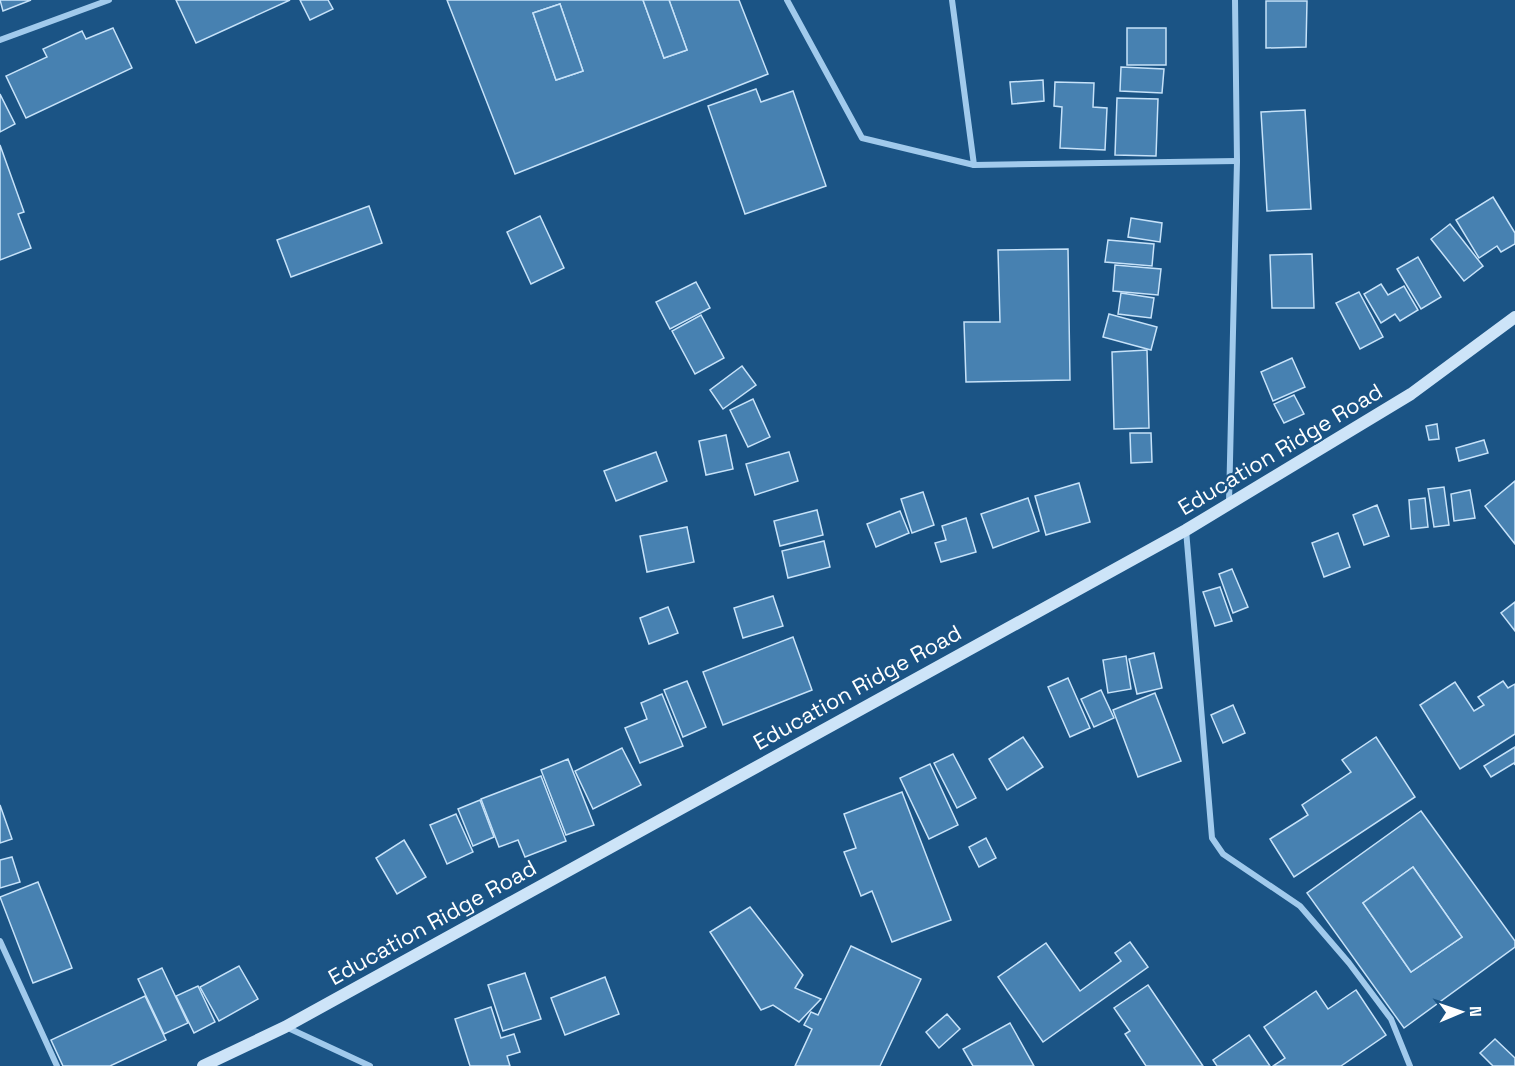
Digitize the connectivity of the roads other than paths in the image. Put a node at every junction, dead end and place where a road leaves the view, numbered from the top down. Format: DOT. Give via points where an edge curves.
graph roads {
  1 [pos="109,0"];
  2 [pos="787,0"];
  3 [pos="952,0"];
  4 [pos="1235,0"];
  5 [pos="0,40"];
  6 [pos="1237,161"];
  7 [pos="974,165"];
  8 [pos="1515,317"];
  9 [pos="1229,505"];
  10 [pos="1186,530"];
  11 [pos="0,941"];
  12 [pos="285,1027"];
  13 [pos="57,1066"];
  14 [pos="203,1066"];
  15 [pos="370,1066"];
  16 [pos="1410,1066"];
  1 -- 5 [label="street"];
  2 -- 7 [label="street" via="862,138"];
  3 -- 7 [label="street"];
  4 -- 6 [label="street"];
  6 -- 7 [label="street"];
  6 -- 9 [label="street"];
  8 -- 9 [label="main road, Education Ridge Road" via="1411,394"];
  9 -- 10 [label="main road, Education Ridge Road"];
  10 -- 12 [label="main road, Education Ridge Road"];
  10 -- 16 [label="street" via="1212,838 1223,854 1300,906 1391,1019"];
  11 -- 13 [label="street"];
  12 -- 14 [label="main road, Education Ridge Road"];
  12 -- 15 [label="street"];
}
